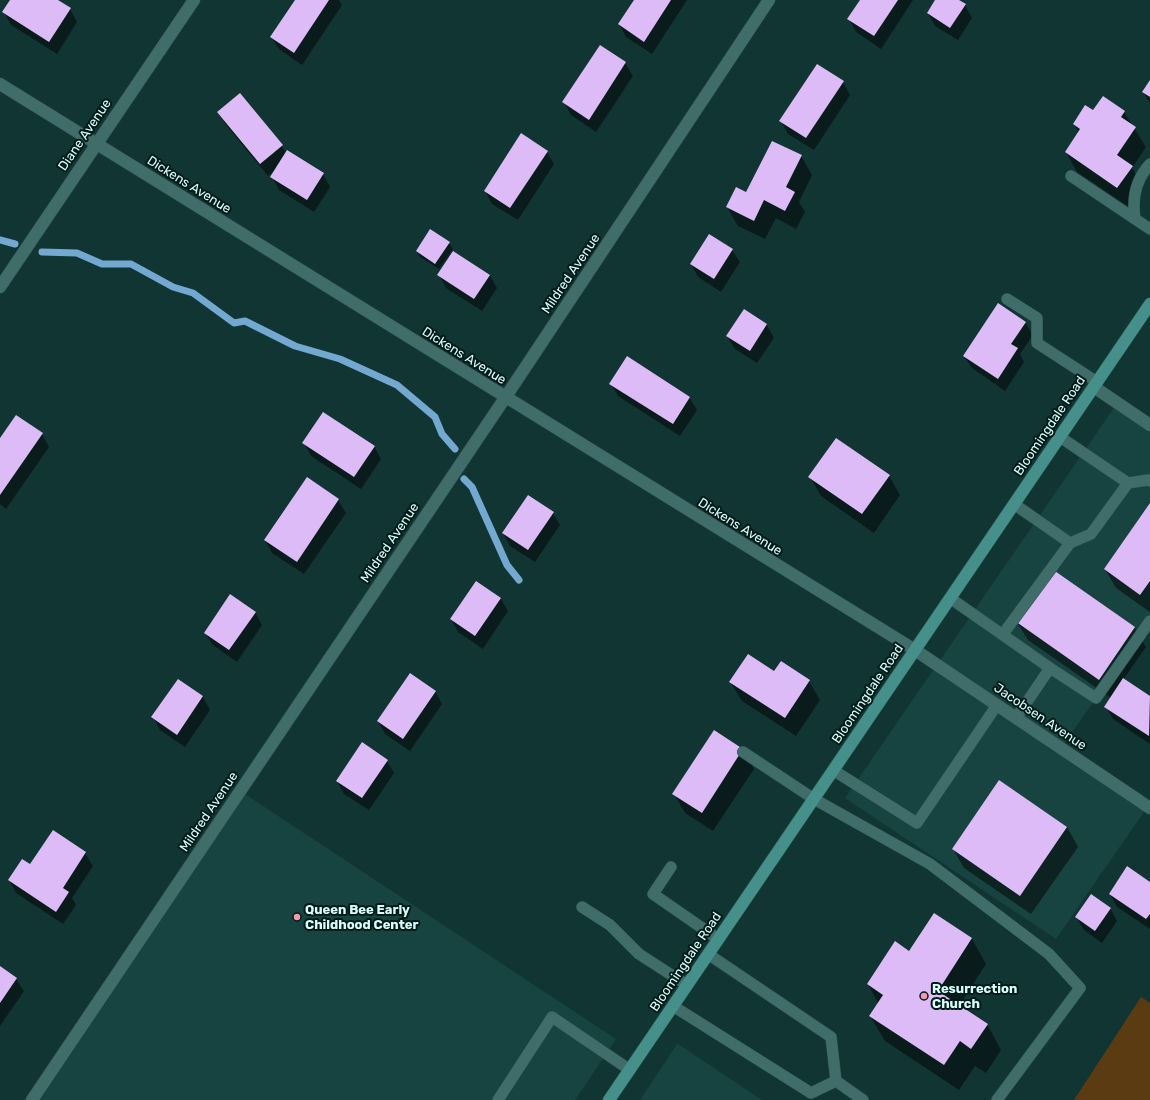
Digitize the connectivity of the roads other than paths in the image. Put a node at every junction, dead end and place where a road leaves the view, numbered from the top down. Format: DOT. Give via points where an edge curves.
graph roads {
  1 [pos="194,0"];
  2 [pos="769,0"];
  3 [pos="0,84"];
  4 [pos="96,144"];
  5 [pos="1150,164"];
  6 [pos="1071,176"];
  7 [pos="1135,219"];
  8 [pos="1150,229"];
  9 [pos="0,287"];
  10 [pos="1007,298"];
  11 [pos="1150,304"];
  12 [pos="1095,384"];
  13 [pos="505,398"];
  14 [pos="1150,425"];
  15 [pos="1060,436"];
  16 [pos="1150,481"];
  17 [pos="1128,483"];
  18 [pos="1014,504"];
  19 [pos="1070,543"];
  20 [pos="950,598"];
  21 [pos="1150,621"];
  22 [pos="1003,634"];
  23 [pos="914,650"];
  24 [pos="1050,668"];
  25 [pos="996,705"];
  26 [pos="1016,718"];
  27 [pos="743,752"];
  28 [pos="833,770"];
  29 [pos="814,799"];
  30 [pos="1150,808"];
  31 [pos="671,866"];
  32 [pos="582,907"];
  33 [pos="718,939"];
  34 [pos="708,954"];
  35 [pos="687,985"];
  36 [pos="673,1006"];
  37 [pos="630,1070"];
  38 [pos="836,1081"];
  39 [pos="32,1100"];
  40 [pos="498,1100"];
  41 [pos="610,1100"];
  42 [pos="863,1100"];
  43 [pos="997,1100"];
  1 -- 4 [label="street, Diane Avenue"];
  2 -- 13 [label="street, Mildred Avenue"];
  3 -- 4 [label="street, Dickens Avenue"];
  4 -- 9 [label="street, Diane Avenue"];
  4 -- 13 [label="street, Dickens Avenue"];
  5 -- 7 [label="lane" via="1139,180 1136,190 1133,204"];
  6 -- 7 [label="lane"];
  7 -- 8 [label="lane"];
  10 -- 12 [label="lane" via="1037,318 1038,343"];
  11 -- 12 [label="main road, Bloomingdale Road"];
  12 -- 14 [label="street"];
  12 -- 15 [label="main road, Bloomingdale Road"];
  13 -- 23 [label="street, Dickens Avenue"];
  13 -- 39 [label="street, Mildred Avenue"];
  15 -- 17 [label="lane"];
  15 -- 18 [label="main road, Bloomingdale Road"];
  16 -- 17 [label="lane"];
  17 -- 19 [label="lane" via="1091,534"];
  18 -- 19 [label="lane"];
  18 -- 20 [label="main road, Bloomingdale Road"];
  19 -- 22 [label="lane"];
  20 -- 22 [label="lane"];
  20 -- 23 [label="main road, Bloomingdale Road"];
  21 -- 24 [label="lane" via="1096,698"];
  22 -- 24 [label="lane"];
  23 -- 25 [label="street, Jacobsen Avenue"];
  23 -- 28 [label="main road, Bloomingdale Road"];
  24 -- 26 [label="lane"];
  25 -- 26 [label="street, Jacobsen Avenue"];
  25 -- 28 [label="lane" via="917,823"];
  26 -- 30 [label="street, Jacobsen Avenue"];
  27 -- 29 [label="lane"];
  28 -- 29 [label="main road, Bloomingdale Road"];
  29 -- 33 [label="main road, Bloomingdale Road"];
  29 -- 43 [label="lane" via="930,864 1049,954 1080,988"];
  31 -- 33 [label="lane" via="653,894"];
  32 -- 35 [label="lane" via="610,925 640,954"];
  33 -- 34 [label="main road, Bloomingdale Road"];
  34 -- 35 [label="main road, Bloomingdale Road"];
  34 -- 38 [label="lane" via="831,1037"];
  35 -- 36 [label="main road, Bloomingdale Road"];
  36 -- 37 [label="main road, Bloomingdale Road"];
  36 -- 38 [label="lane" via="811,1093"];
  37 -- 40 [label="lane" via="552,1017"];
  37 -- 41 [label="main road, Bloomingdale Road"];
  38 -- 42 [label="lane"];
}
